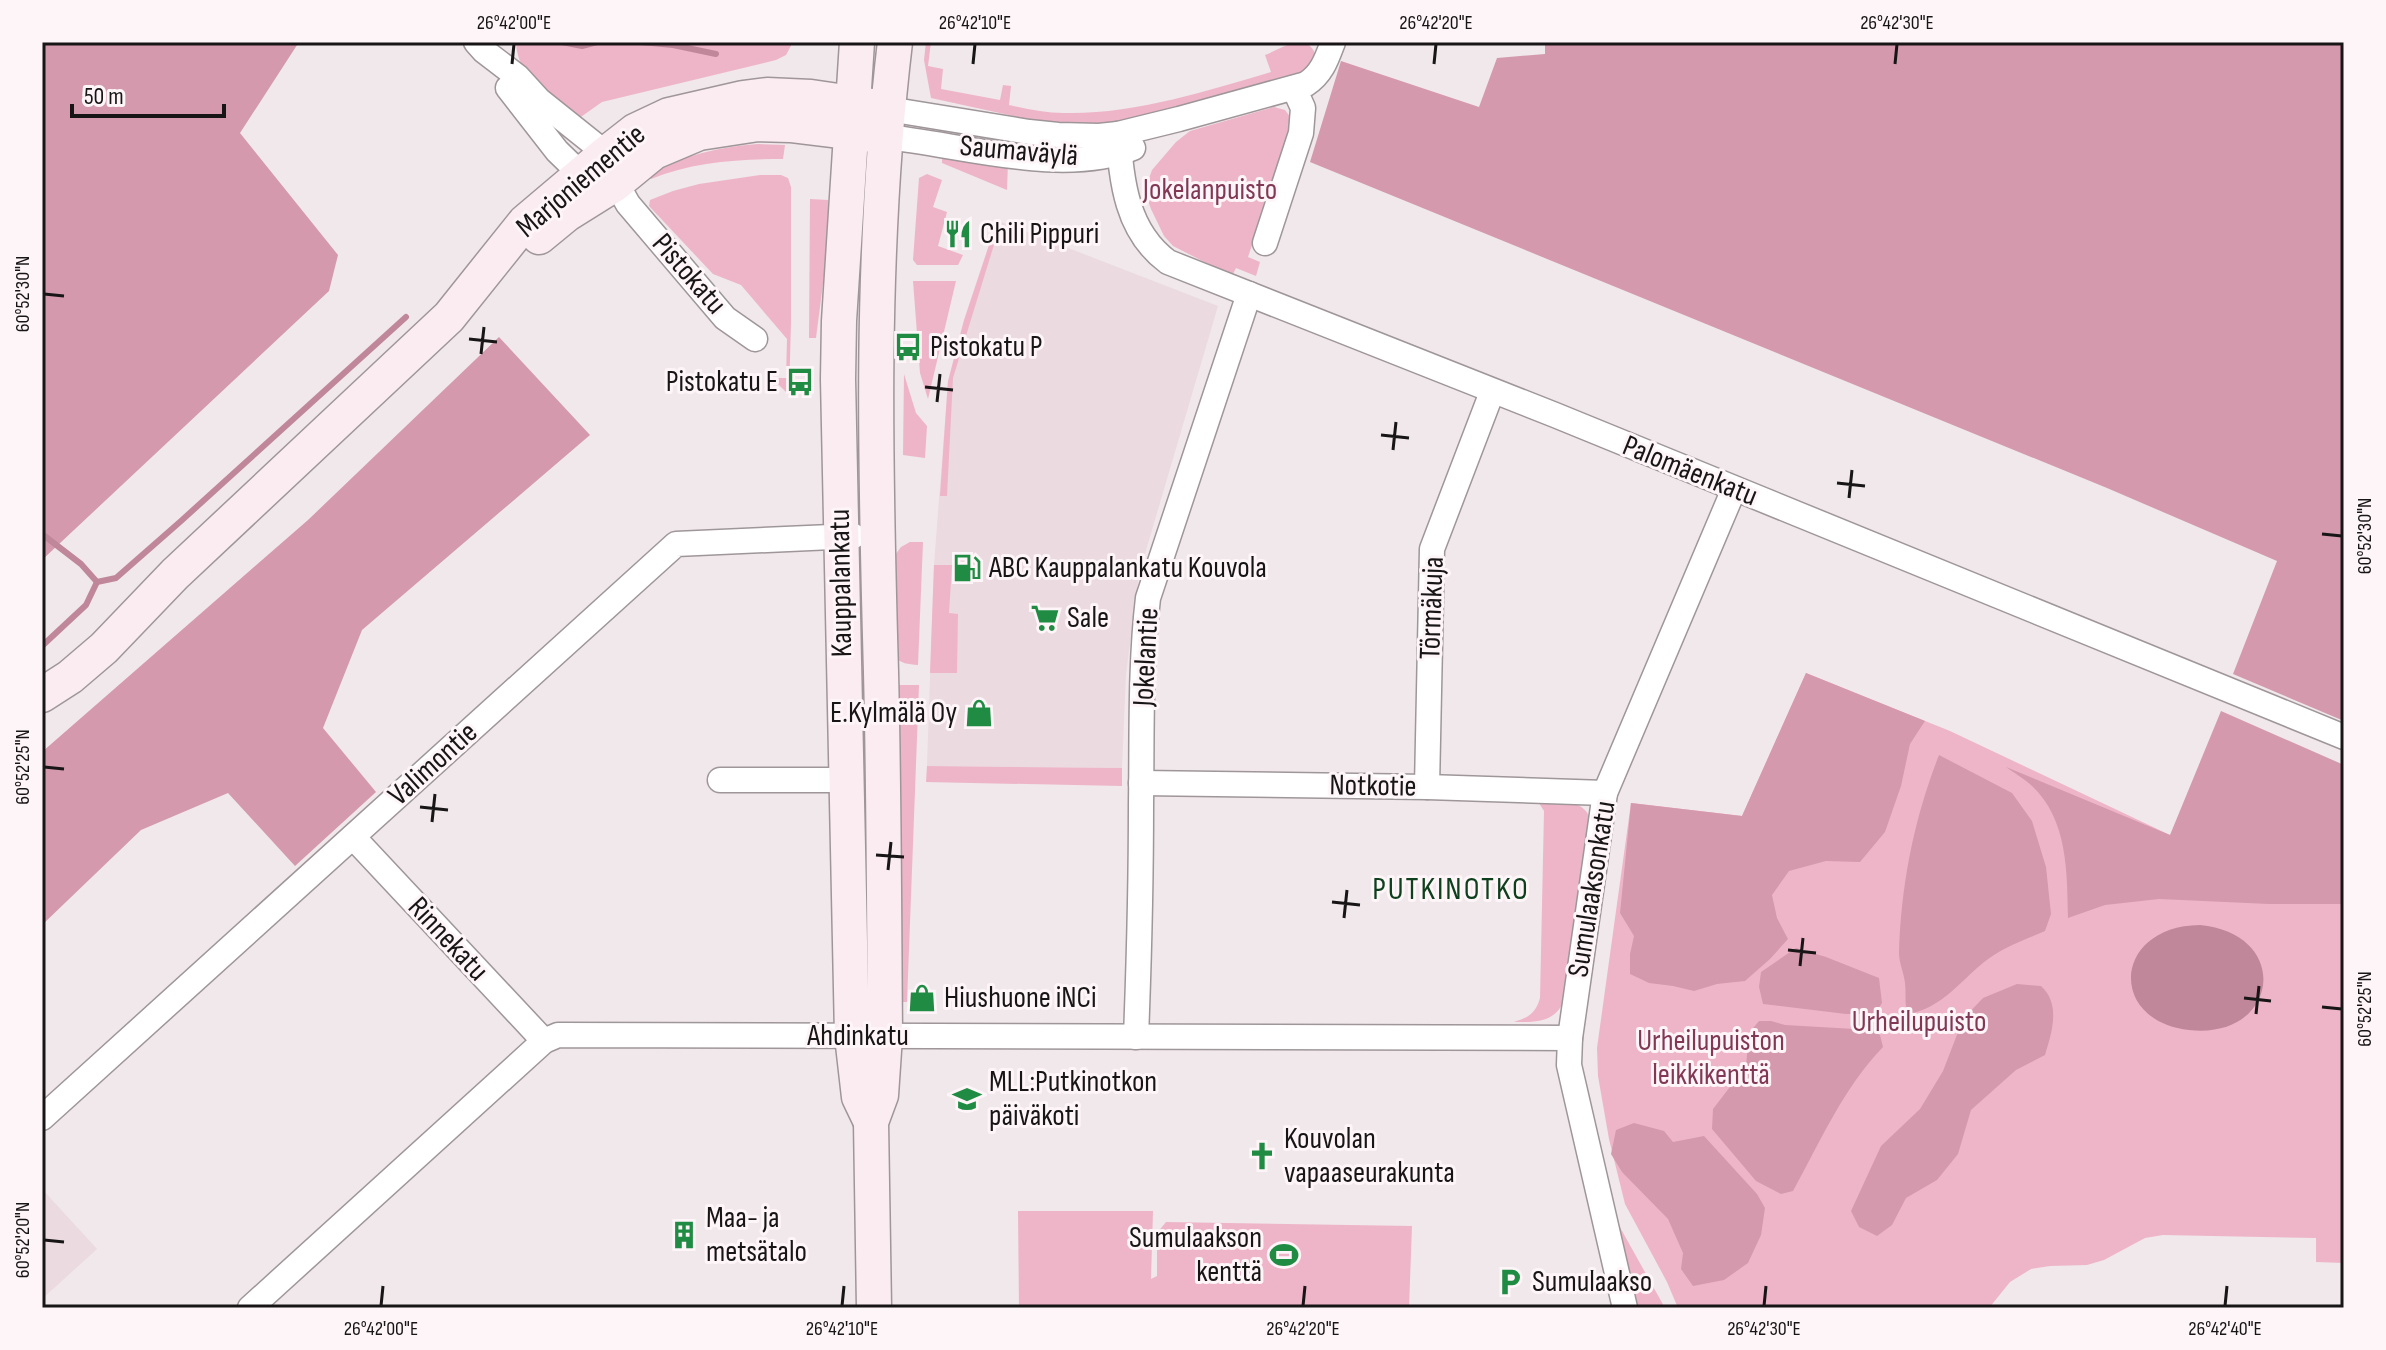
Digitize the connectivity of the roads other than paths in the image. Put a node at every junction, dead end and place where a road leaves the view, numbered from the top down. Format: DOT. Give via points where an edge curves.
graph roads {
  1 [pos="857,42"];
  2 [pos="895,42"];
  3 [pos="1333,42"];
  4 [pos="484,45"];
  5 [pos="1294,88"];
  6 [pos="851,118"];
  7 [pos="887,123"];
  8 [pos="1119,143"];
  9 [pos="606,182"];
  10 [pos="1265,243"];
  11 [pos="1249,294"];
  12 [pos="755,339"];
  13 [pos="1492,392"];
  14 [pos="1734,489"];
  15 [pos="877,535"];
  16 [pos="840,537"];
  17 [pos="175,574"];
  18 [pos="42,688"];
  19 [pos="42,695"];
  20 [pos="2344,737"];
  21 [pos="720,780"];
  22 [pos="846,780"];
  23 [pos="1141,783"];
  24 [pos="1427,787"];
  25 [pos="1605,793"];
  26 [pos="353,837"];
  27 [pos="869,1036"];
  28 [pos="1136,1037"];
  29 [pos="1570,1038"];
  30 [pos="544,1041"];
  31 [pos="42,1118"];
  32 [pos="250,1308"];
  33 [pos="874,1308"];
  34 [pos="1625,1308"];
  1 -- 6 [label="main road, Kauppalankatu"];
  2 -- 7 [label="main road, Kauppalankatu"];
  3 -- 5 [label="street, Saumaväylä" via="1317,75"];
  4 -- 9 [label="street, Pistokatu" via="503,83 557,151"];
  5 -- 8 [label="street, Saumaväylä" via="1179,119"];
  5 -- 10 [label="street" via="1303,108 1301,133"];
  6 -- 7 [label="main road, Marjoniementie"];
  6 -- 9 [label="main road, Marjoniementie" via="790,95 689,110 651,122"];
  6 -- 16 [label="main road, Kauppalankatu" via="839,321"];
  7 -- 8 [label="street, Saumaväylä"];
  7 -- 15 [label="main road, Kauppalankatu" via="877,327"];
  8 -- 11 [label="street, Palomäenkatu" via="1126,197 1153,251 1188,272"];
  9 -- 12 [label="street, Pistokatu" via="725,318"];
  9 -- 17 [label="main road, Marjoniementie" via="473,302 449,317"];
  11 -- 13 [label="street, Palomäenkatu"];
  11 -- 23 [label="street, Jokelantie" via="1148,598"];
  13 -- 14 [label="street, Palomäenkatu"];
  13 -- 24 [label="street, Törmäkuja" via="1432,549"];
  14 -- 20 [label="street, Palomäenkatu"];
  14 -- 25 [label="street, Sumulaaksonkatu"];
  15 -- 16 [label="street, Valimontie"];
  15 -- 27 [label="main road, Kauppalankatu"];
  16 -- 22 [label="main road, Kauppalankatu"];
  16 -- 26 [label="street, Valimontie" via="676,544"];
  17 -- 18 [label="main road, Marjoniementie" via="148,586"];
  17 -- 19 [label="main road, Marjoniementie" via="104,648"];
  21 -- 22 [label="street"];
  22 -- 27 [label="main road, Kauppalankatu"];
  23 -- 24 [label="street, Notkotie"];
  23 -- 28 [label="street, Jokelantie"];
  24 -- 25 [label="street, Notkotie"];
  25 -- 29 [label="street, Sumulaaksonkatu"];
  26 -- 30 [label="street, Rinnekatu"];
  26 -- 31 [label="street, Valimontie"];
  27 -- 28 [label="street, Ahdinkatu"];
  27 -- 30 [label="street, Ahdinkatu" via="558,1035"];
  27 -- 33 [label="main road, Kauppalankatu" via="881,1095 871,1122"];
  28 -- 29 [label="street, Ahdinkatu"];
  29 -- 34 [label="street, Sumulaaksonkatu" via="1569,1065"];
  30 -- 32 [label="street"];
}
